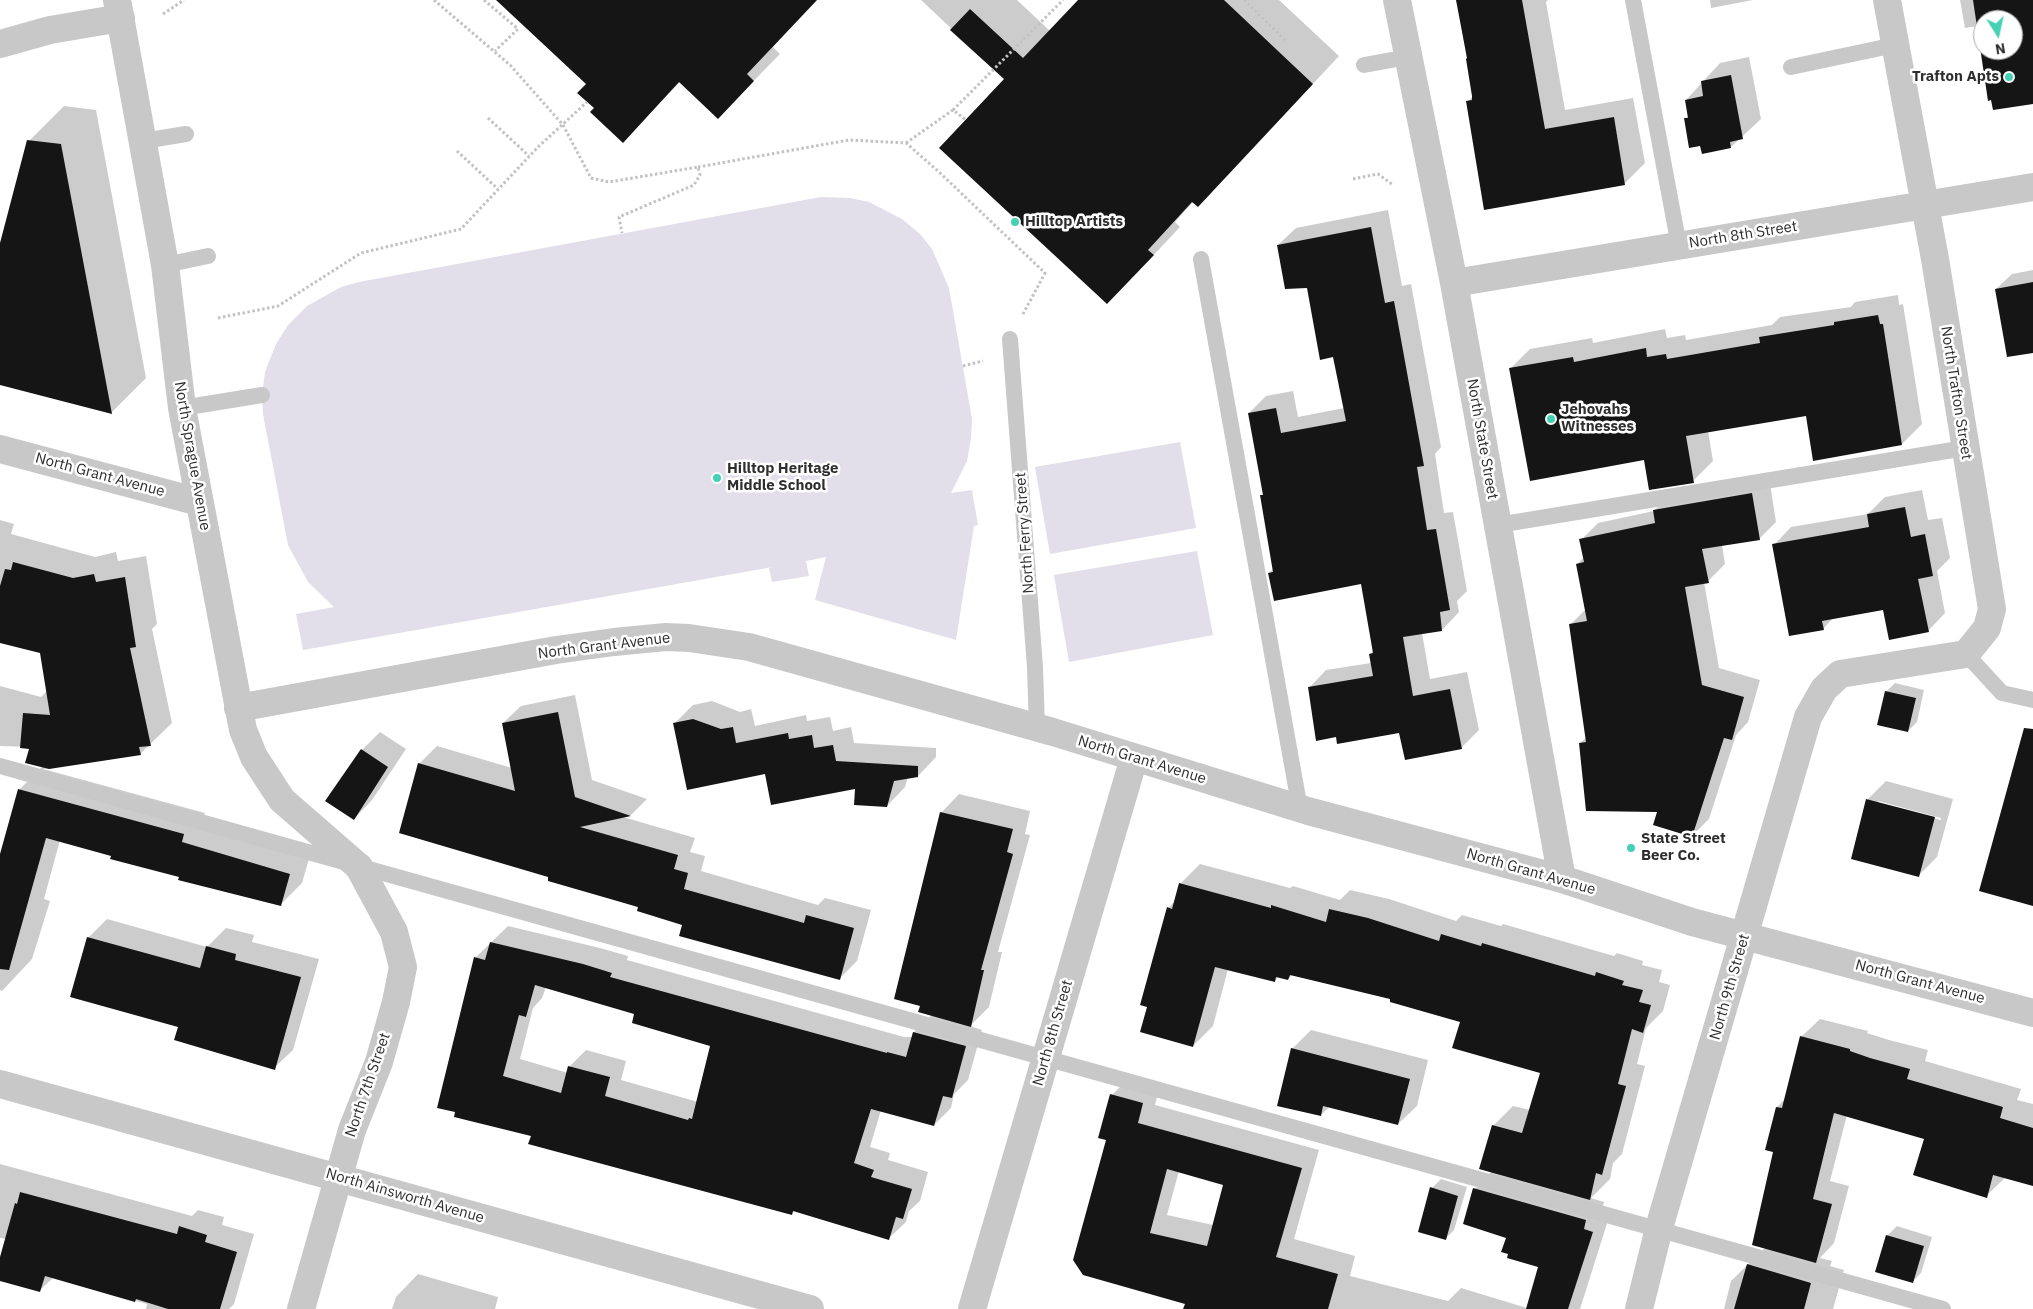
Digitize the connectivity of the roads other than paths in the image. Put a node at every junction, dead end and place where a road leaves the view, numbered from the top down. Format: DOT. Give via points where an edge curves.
graph roads {
  1 [pos="1397,0"];
  2 [pos="1634,0"];
  3 [pos="1887,0"];
  4 [pos="119,9"];
  5 [pos="0,44"];
  6 [pos="1896,45"];
  7 [pos="1408,57"];
  8 [pos="1364,65"];
  9 [pos="1791,67"];
  10 [pos="186,134"];
  11 [pos="143,141"];
  12 [pos="2033,187"];
  13 [pos="1925,205"];
  14 [pos="1679,246"];
  15 [pos="208,256"];
  16 [pos="1201,260"];
  17 [pos="165,265"];
  18 [pos="1454,283"];
  19 [pos="1010,339"];
  20 [pos="262,395"];
  21 [pos="182,408"];
  22 [pos="0,448"];
  23 [pos="1965,448"];
  24 [pos="199,502"];
  25 [pos="1498,525"];
  26 [pos="1966,654"];
  27 [pos="2033,700"];
  28 [pos="238,708"];
  29 [pos="1037,728"];
  30 [pos="1134,758"];
  31 [pos="0,766"];
  32 [pos="1300,809"];
  33 [pos="359,866"];
  34 [pos="1562,879"];
  35 [pos="1745,936"];
  36 [pos="2033,1013"];
  37 [pos="1045,1058"];
  38 [pos="0,1084"];
  39 [pos="338,1177"];
  40 [pos="1659,1228"];
  41 [pos="301,1309"];
  42 [pos="810,1309"];
  43 [pos="972,1309"];
  44 [pos="1639,1309"];
  45 [pos="1943,1309"];
  1 -- 7 [label="street, North State Street"];
  2 -- 14 [label="lane"];
  3 -- 6 [label="street, North Trafton Street"];
  4 -- 5 [label="street"];
  4 -- 11 [label="street, North Sprague Avenue"];
  6 -- 9 [label="lane"];
  6 -- 13 [label="street, North Trafton Street"];
  7 -- 8 [label="lane"];
  7 -- 18 [label="street, North State Street"];
  10 -- 11 [label="lane"];
  11 -- 17 [label="street, North Sprague Avenue"];
  12 -- 13 [label="street, North 8th Street"];
  13 -- 14 [label="street, North 8th Street"];
  13 -- 23 [label="street, North Trafton Street"];
  14 -- 18 [label="street, North 8th Street"];
  15 -- 17 [label="lane"];
  16 -- 32 [label="lane"];
  17 -- 21 [label="street, North Sprague Avenue"];
  18 -- 25 [label="street, North State Street"];
  19 -- 29 [label="lane, North Ferry Street"];
  20 -- 21 [label="lane"];
  21 -- 24 [label="street, North Sprague Avenue"];
  22 -- 24 [label="street, North Grant Avenue"];
  23 -- 25 [label="lane"];
  23 -- 26 [label="street, North Trafton Street" via="1992,609 1987,628"];
  24 -- 28 [label="street, North Sprague Avenue"];
  25 -- 34 [label="street, North State Street"];
  26 -- 27 [label="lane" via="2002,693"];
  26 -- 35 [label="street, North 9th Street" via="1840,674 1824,690 1804,727"];
  28 -- 29 [label="street, North Grant Avenue" via="556,650 666,637 749,647"];
  28 -- 33 [label="street, North Sprague Avenue" via="251,750 276,792"];
  29 -- 30 [label="street, North Grant Avenue"];
  30 -- 32 [label="street, North Grant Avenue"];
  30 -- 37 [label="street, North 8th Street"];
  31 -- 33 [label="lane"];
  32 -- 34 [label="street, North Grant Avenue"];
  33 -- 37 [label="lane"];
  33 -- 39 [label="street, North 7th Street" via="394,932 403,967 379,1062 352,1130"];
  34 -- 35 [label="street, North Grant Avenue"];
  35 -- 36 [label="street, North Grant Avenue"];
  35 -- 40 [label="street, North 9th Street"];
  37 -- 40 [label="lane"];
  37 -- 43 [label="street, North 8th Street"];
  38 -- 39 [label="street, North Ainsworth Avenue"];
  39 -- 41 [label="street, North 7th Street"];
  39 -- 42 [label="street, North Ainsworth Avenue"];
  40 -- 44 [label="street, North 9th Street"];
  40 -- 45 [label="lane"];
}
